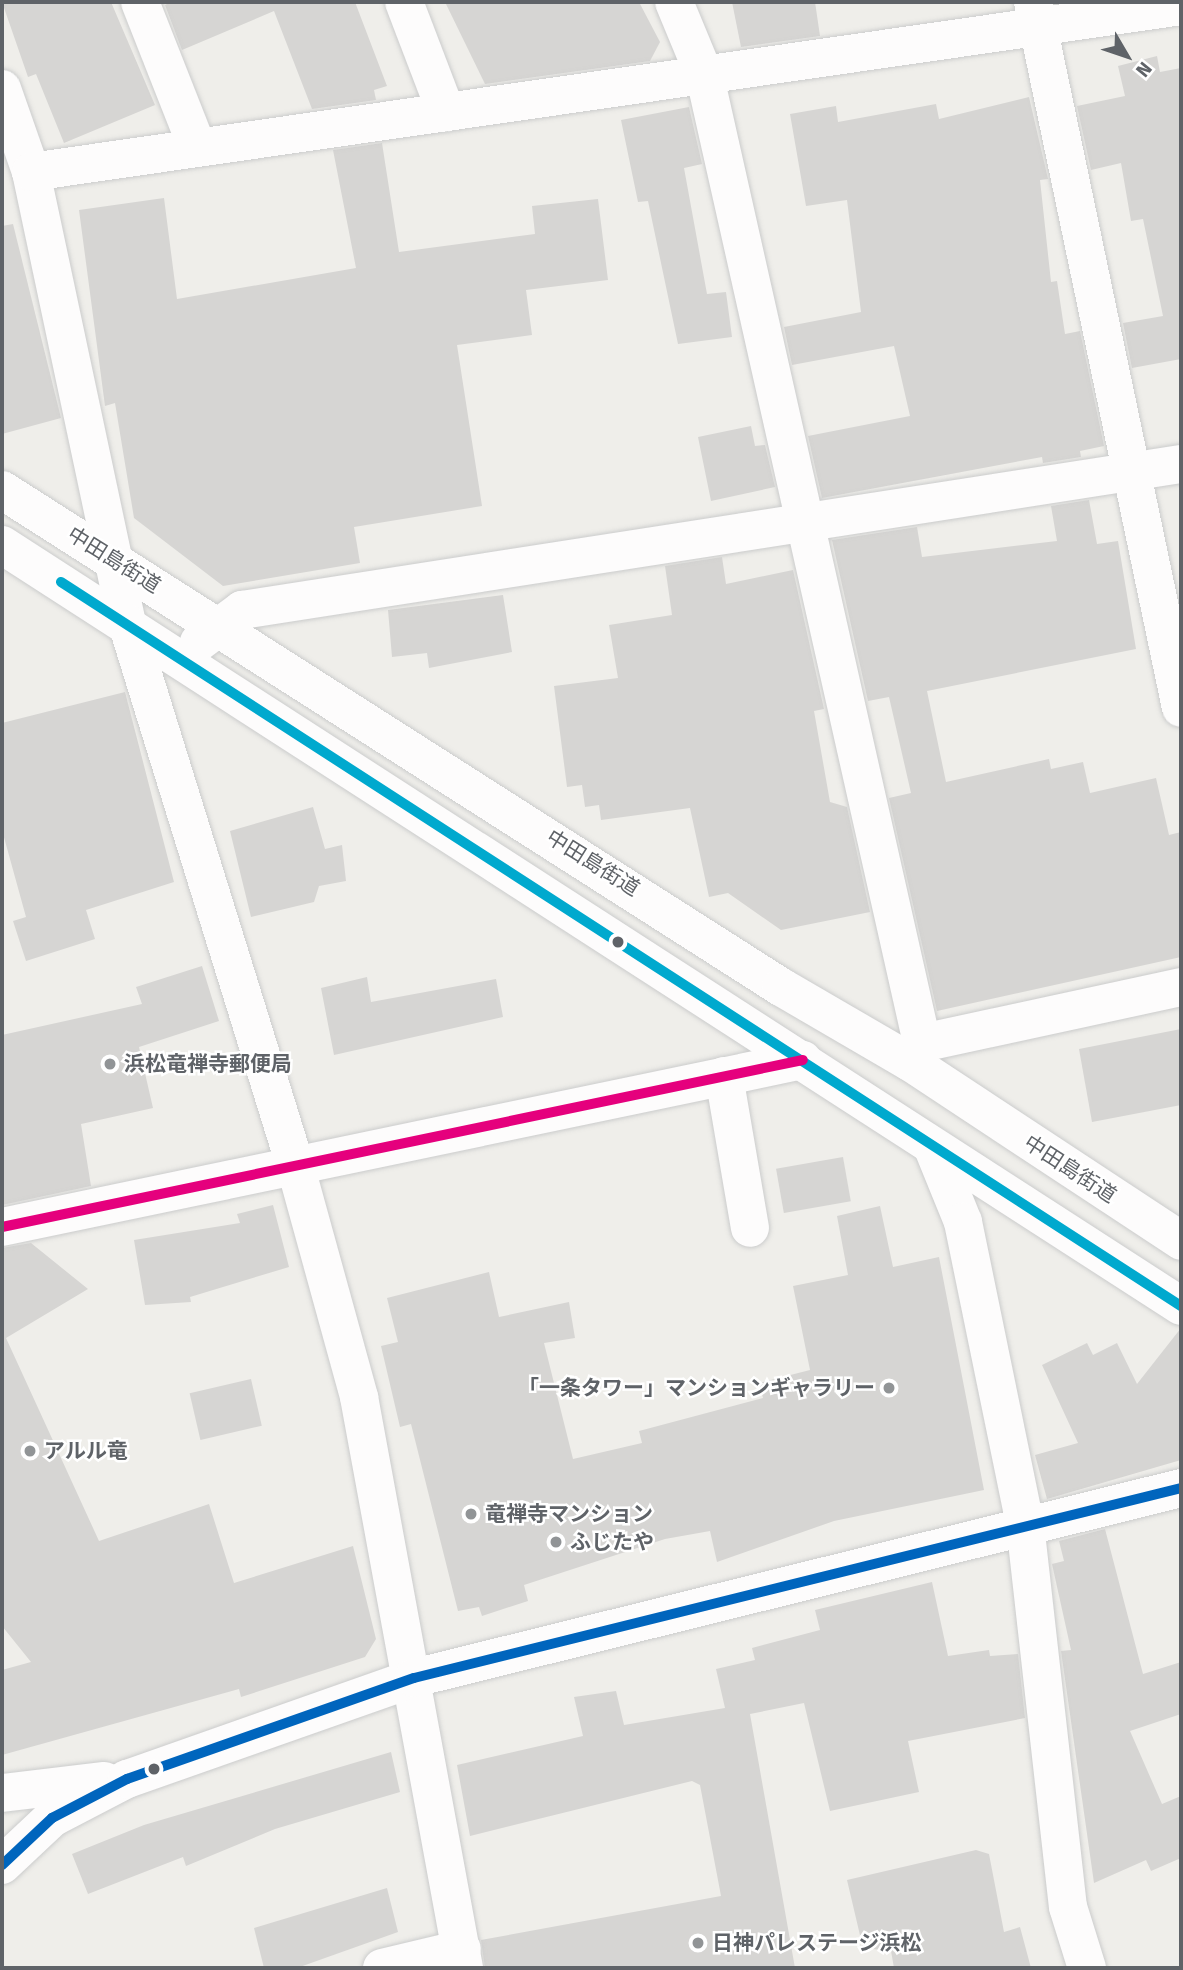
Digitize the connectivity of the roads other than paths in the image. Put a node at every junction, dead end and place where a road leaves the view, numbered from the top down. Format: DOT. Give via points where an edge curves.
graph roads {
  1 [pos="141,2"];
  2 [pos="404,2"];
  3 [pos="674,2"];
  4 [pos="1174,5"];
  5 [pos="1035,13"];
  6 [pos="705,77"];
  7 [pos="2,89"];
  8 [pos="446,112"];
  9 [pos="197,147"];
  10 [pos="31,172"];
  11 [pos="1181,464"];
  12 [pos="1135,471"];
  13 [pos="2,490"];
  14 [pos="803,522"];
  15 [pos="2,545"];
  16 [pos="111,558"];
  17 [pos="127,623"];
  18 [pos="216,626"];
  19 [pos="181,657"];
  20 [pos="1181,708"];
  21 [pos="1181,987"];
  22 [pos="916,1053"];
  23 [pos="803,1060"];
  24 [pos="724,1076"];
  25 [pos="933,1148"];
  26 [pos="296,1168"];
  27 [pos="2,1227"];
  28 [pos="750,1227"];
  29 [pos="1181,1241"];
  30 [pos="1181,1306"];
  31 [pos="1181,1488"];
  32 [pos="1025,1524"];
  33 [pos="414,1678"];
  34 [pos="127,1779"];
  35 [pos="2,1793"];
  36 [pos="2,1865"];
  37 [pos="463,1959"];
  38 [pos="382,1968"];
  39 [pos="1087,1968"];
  1 -- 9 [label="street"];
  2 -- 8 [label="street"];
  3 -- 6 [label="street"];
  4 -- 5 [label="street"];
  5 -- 6 [label="street"];
  5 -- 12 [label="street"];
  6 -- 8 [label="street"];
  6 -- 14 [label="street"];
  7 -- 10 [label="street"];
  8 -- 9 [label="street"];
  9 -- 10 [label="street"];
  10 -- 16 [label="street"];
  11 -- 12 [label="street"];
  12 -- 14 [label="street"];
  12 -- 20 [label="street"];
  13 -- 16 [label="street, 中田島街道"];
  14 -- 18 [label="street" via="242,610"];
  14 -- 22 [label="street"];
  15 -- 17 [label="street"];
  16 -- 17 [label="street"];
  16 -- 18 [label="street, 中田島街道"];
  17 -- 19 [label="street"];
  17 -- 26 [label="street"];
  18 -- 19 [label="street"];
  18 -- 22 [label="street, 中田島街道" via="781,987"];
  19 -- 23 [label="street"];
  21 -- 22 [label="street"];
  22 -- 29 [label="street, 中田島街道"];
  23 -- 24 [label="street"];
  23 -- 25 [label="street"];
  24 -- 26 [label="street"];
  24 -- 28 [label="street"];
  25 -- 30 [label="street"];
  25 -- 32 [label="street" via="963,1223"];
  26 -- 27 [label="street"];
  26 -- 33 [label="street" via="359,1397"];
  31 -- 32 [label="street"];
  32 -- 33 [label="street"];
  32 -- 39 [label="street" via="1068,1907"];
  33 -- 34 [label="street"];
  33 -- 37 [label="street"];
  34 -- 35 [label="street"];
  34 -- 36 [label="street" via="52,1818"];
  37 -- 38 [label="street"];
}
